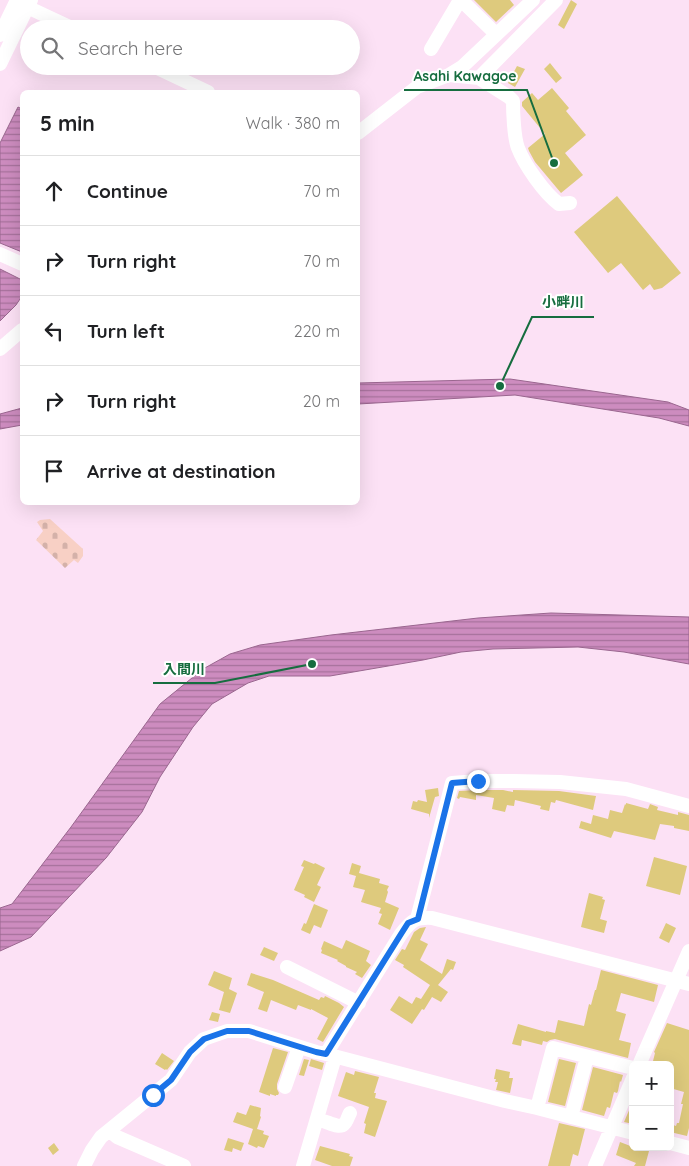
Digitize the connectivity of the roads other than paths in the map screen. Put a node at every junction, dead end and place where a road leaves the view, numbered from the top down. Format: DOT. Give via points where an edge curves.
graph roads {
  1 [pos="461,0"];
  2 [pos="556,0"];
  3 [pos="25,2"];
  4 [pos="526,2"];
  5 [pos="58,20"];
  6 [pos="496,34"];
  7 [pos="0,35"];
  8 [pos="431,49"];
  9 [pos="0,64"];
  10 [pos="172,75"];
  11 [pos="449,75"];
  12 [pos="479,78"];
  13 [pos="204,90"];
  14 [pos="360,131"];
  15 [pos="570,203"];
  16 [pos="0,254"];
  17 [pos="20,263"];
  18 [pos="20,332"];
  19 [pos="0,349"];
  20 [pos="689,806"];
  21 [pos="418,919"];
  22 [pos="689,951"];
  23 [pos="287,967"];
  24 [pos="683,982"];
  25 [pos="359,1003"];
  26 [pos="299,1047"];
  27 [pos="331,1055"];
  28 [pos="588,1057"];
  29 [pos="641,1061"];
  30 [pos="629,1067"];
  31 [pos="285,1087"];
  32 [pos="629,1087"];
  33 [pos="537,1108"];
  34 [pos="350,1113"];
  35 [pos="571,1117"];
  36 [pos="317,1120"];
  37 [pos="611,1128"];
  38 [pos="110,1131"];
  39 [pos="629,1132"];
  40 [pos="674,1144"];
  41 [pos="689,1148"];
  42 [pos="84,1166"];
  43 [pos="184,1166"];
  44 [pos="303,1166"];
  45 [pos="595,1166"];
  1 -- 6 [label="street"];
  1 -- 8 [label="street"];
  2 -- 12 [label="street"];
  3 -- 5 [label="street"];
  3 -- 7 [label="street"];
  3 -- 9 [label="street"];
  4 -- 6 [label="street"];
  6 -- 11 [label="street" via="462,67"];
  10 -- 13 [label="street"];
  11 -- 12 [label="street"];
  11 -- 14 [label="street" via="417,87"];
  12 -- 15 [label="street" via="512,101 517,146 524,160 552,199 559,204"];
  16 -- 17 [label="street"];
  18 -- 19 [label="street"];
  20 -- 21 [label="street" via="626,789 570,783 452,783"];
  21 -- 24 [label="street" via="432,918"];
  21 -- 25 [label="street" via="408,923"];
  22 -- 24 [label="street"];
  23 -- 25 [label="street"];
  24 -- 29 [label="street"];
  25 -- 27 [label="street"];
  26 -- 27 [label="street"];
  26 -- 31 [label="street"];
  26 -- 38 [label="street" via="249,1031 227,1031 204,1039 190,1052 171,1080"];
  27 -- 33 [label="street"];
  27 -- 36 [label="street"];
  28 -- 30 [label="street"];
  28 -- 33 [label="street" via="553,1048"];
  28 -- 35 [label="street"];
  32 -- 37 [label="street"];
  33 -- 35 [label="street"];
  34 -- 36 [label="street" via="340,1126"];
  35 -- 37 [label="street"];
  36 -- 44 [label="street"];
  37 -- 39 [label="street"];
  37 -- 45 [label="street"];
  38 -- 42 [label="street" via="101,1137"];
  38 -- 43 [label="street"];
  40 -- 41 [label="street"];
}
